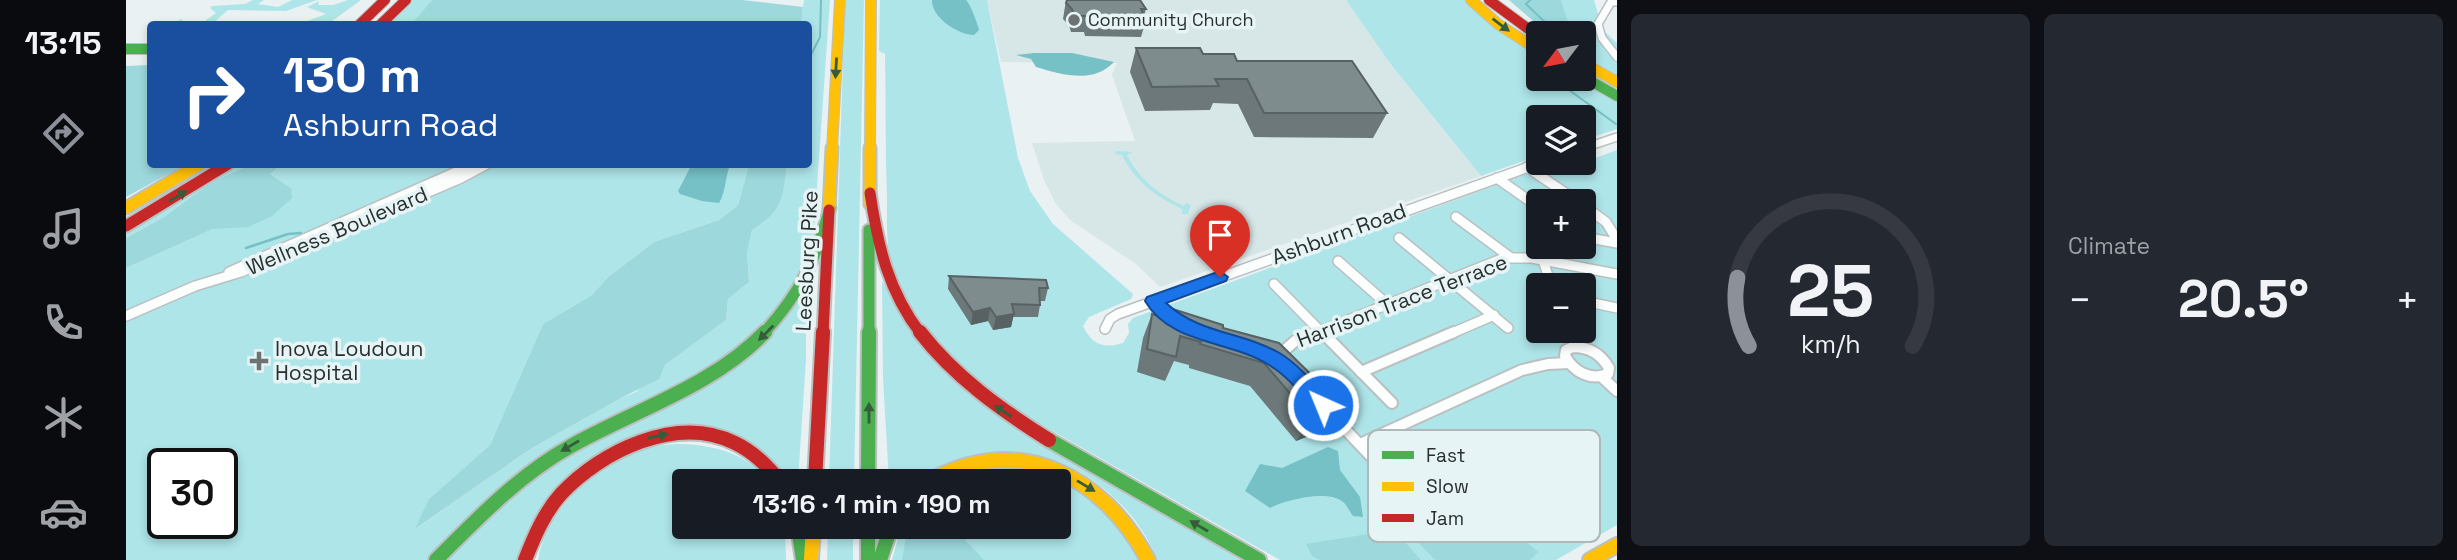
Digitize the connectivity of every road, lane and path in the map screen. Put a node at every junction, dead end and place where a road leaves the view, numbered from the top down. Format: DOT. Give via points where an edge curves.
graph roads {
  1 [pos="385,0"];
  2 [pos="406,0"];
  3 [pos="840,0"];
  4 [pos="871,0"];
  5 [pos="1471,0"];
  6 [pos="1489,0"];
  7 [pos="1617,2"];
  8 [pos="1606,8"];
  9 [pos="1617,10"];
  10 [pos="363,21"];
  11 [pos="384,21"];
  12 [pos="1526,27"];
  13 [pos="1526,42"];
  14 [pos="126,49"];
  15 [pos="147,49"];
  16 [pos="126,57"];
  17 [pos="147,57"];
  18 [pos="1617,57"];
  19 [pos="1596,70"];
  20 [pos="1617,82"];
  21 [pos="1596,84"];
  22 [pos="1617,96"];
  23 [pos="1617,137"];
  24 [pos="1596,144"];
  25 [pos="1526,167"];
  26 [pos="193,168"];
  27 [pos="221,168"];
  28 [pos="465,168"];
  29 [pos="479,168"];
  30 [pos="1539,175"];
  31 [pos="1497,178"];
  32 [pos="1559,189"];
  33 [pos="870,193"];
  34 [pos="1526,199"];
  35 [pos="126,208"];
  36 [pos="830,208"];
  37 [pos="1596,214"];
  38 [pos="1456,217"];
  39 [pos="126,226"];
  40 [pos="1399,238"];
  41 [pos="1596,239"];
  42 [pos="1617,242"];
  43 [pos="1510,257"];
  44 [pos="1543,260"];
  45 [pos="1338,261"];
  46 [pos="1547,273"];
  47 [pos="1617,274"];
  48 [pos="223,276"];
  49 [pos="1449,280"];
  50 [pos="1274,284"];
  51 [pos="1153,301"];
  52 [pos="1596,304"];
  53 [pos="1388,305"];
  54 [pos="1617,308"];
  55 [pos="1162,310"];
  56 [pos="1494,315"];
  57 [pos="126,316"];
  58 [pos="1508,328"];
  59 [pos="1105,329"];
  60 [pos="1321,331"];
  61 [pos="1577,343"];
  62 [pos="1579,347"];
  63 [pos="1263,353"];
  64 [pos="1569,363"];
  65 [pos="1361,372"];
  66 [pos="1605,376"];
  67 [pos="1617,382"];
  68 [pos="1617,391"];
  69 [pos="1314,397"];
  70 [pos="1392,403"];
  71 [pos="1391,430"];
  72 [pos="1368,440"];
  73 [pos="1360,444"];
  74 [pos="1368,453"];
  75 [pos="771,469"];
  76 [pos="816,469"];
  77 [pos="868,469"];
  78 [pos="951,469"];
  79 [pos="1048,469"];
  80 [pos="1071,479"];
  81 [pos="800,539"];
  82 [pos="812,539"];
  83 [pos="868,539"];
  84 [pos="887,539"];
  85 [pos="1617,545"];
  86 [pos="436,560"];
  87 [pos="525,560"];
  88 [pos="803,560"];
  89 [pos="811,560"];
  90 [pos="868,560"];
  91 [pos="880,560"];
  92 [pos="1148,560"];
  93 [pos="1258,560"];
  94 [pos="1590,560"];
  1 -- 10 [label="main road"];
  2 -- 11 [label="main road"];
  3 -- 36 [label="main road, Leesburg Pike, one-way"];
  4 -- 33 [label="main road"];
  5 -- 13 [label="main road, one-way"];
  6 -- 12 [label="main road"];
  7 -- 8 [label="street"];
  8 -- 9 [label="street"];
  8 -- 18 [label="street" via="1598,24 1600,33"];
  14 -- 15 [label="main road"];
  16 -- 17 [label="main road"];
  19 -- 20 [label="main road"];
  21 -- 22 [label="main road"];
  23 -- 24 [label="street"];
  25 -- 31 [label="street, Ashburn Road"];
  26 -- 35 [label="main road"];
  39 -- 27 [label="main road, one-way"];
  28 -- 48 [label="street, Wellness Boulevard"];
  29 -- 48 [label="street, Wellness Boulevard"];
  30 -- 32 [label="street"];
  31 -- 34 [label="street"];
  31 -- 51 [label="street, Ashburn Road"];
  77 -- 33 [label="main road, one-way"];
  93 -- 33 [label="main road, one-way" via="1033,431 985,399 953,370 915,324 888,278"];
  36 -- 76 [label="main road, Leesburg Pike"];
  36 -- 86 [label="main road, one-way" via="809,274 763,336 698,384 551,457 495,500"];
  37 -- 42 [label="street"];
  38 -- 43 [label="street"];
  40 -- 49 [label="street"];
  41 -- 42 [label="street"];
  43 -- 44 [label="street, Harrison Trace Terrace"];
  43 -- 49 [label="street, Harrison Trace Terrace"];
  44 -- 46 [label="street"];
  44 -- 47 [label="street, Harrison Trace Terrace"];
  45 -- 53 [label="street"];
  48 -- 57 [label="street, Wellness Boulevard"];
  49 -- 53 [label="street, Harrison Trace Terrace"];
  49 -- 56 [label="street"];
  50 -- 60 [label="street"];
  51 -- 55 [label="street"];
  51 -- 59 [label="street, Ashburn Road" via="1118,314"];
  52 -- 54 [label="street"];
  53 -- 60 [label="street, Harrison Trace Terrace"];
  56 -- 58 [label="street"];
  56 -- 65 [label="street"];
  60 -- 63 [label="street, Harrison Trace Terrace" via="1295,341 1278,362"];
  60 -- 65 [label="street"];
  61 -- 62 [label="street"];
  62 -- 64 [label="street" via="1566,350"];
  62 -- 66 [label="street" via="1606,361"];
  64 -- 66 [label="street" via="1587,376"];
  64 -- 71 [label="street" via="1522,370"];
  65 -- 70 [label="street"];
  66 -- 67 [label="street"];
  66 -- 68 [label="street"];
  69 -- 73 [label="street"];
  72 -- 73 [label="street"];
  73 -- 74 [label="street"];
  87 -- 75 [label="main road, one-way" via="534,535 562,492 598,460 642,440 664,434 711,435 752,451"];
  78 -- 79 [label="main road, one-way" via="989,459"];
  80 -- 92 [label="main road, one-way" via="1113,506"];
  81 -- 88 [label="main road"];
  82 -- 89 [label="main road"];
  83 -- 90 [label="main road"];
  84 -- 91 [label="main road"];
  85 -- 94 [label="main road"];
}
